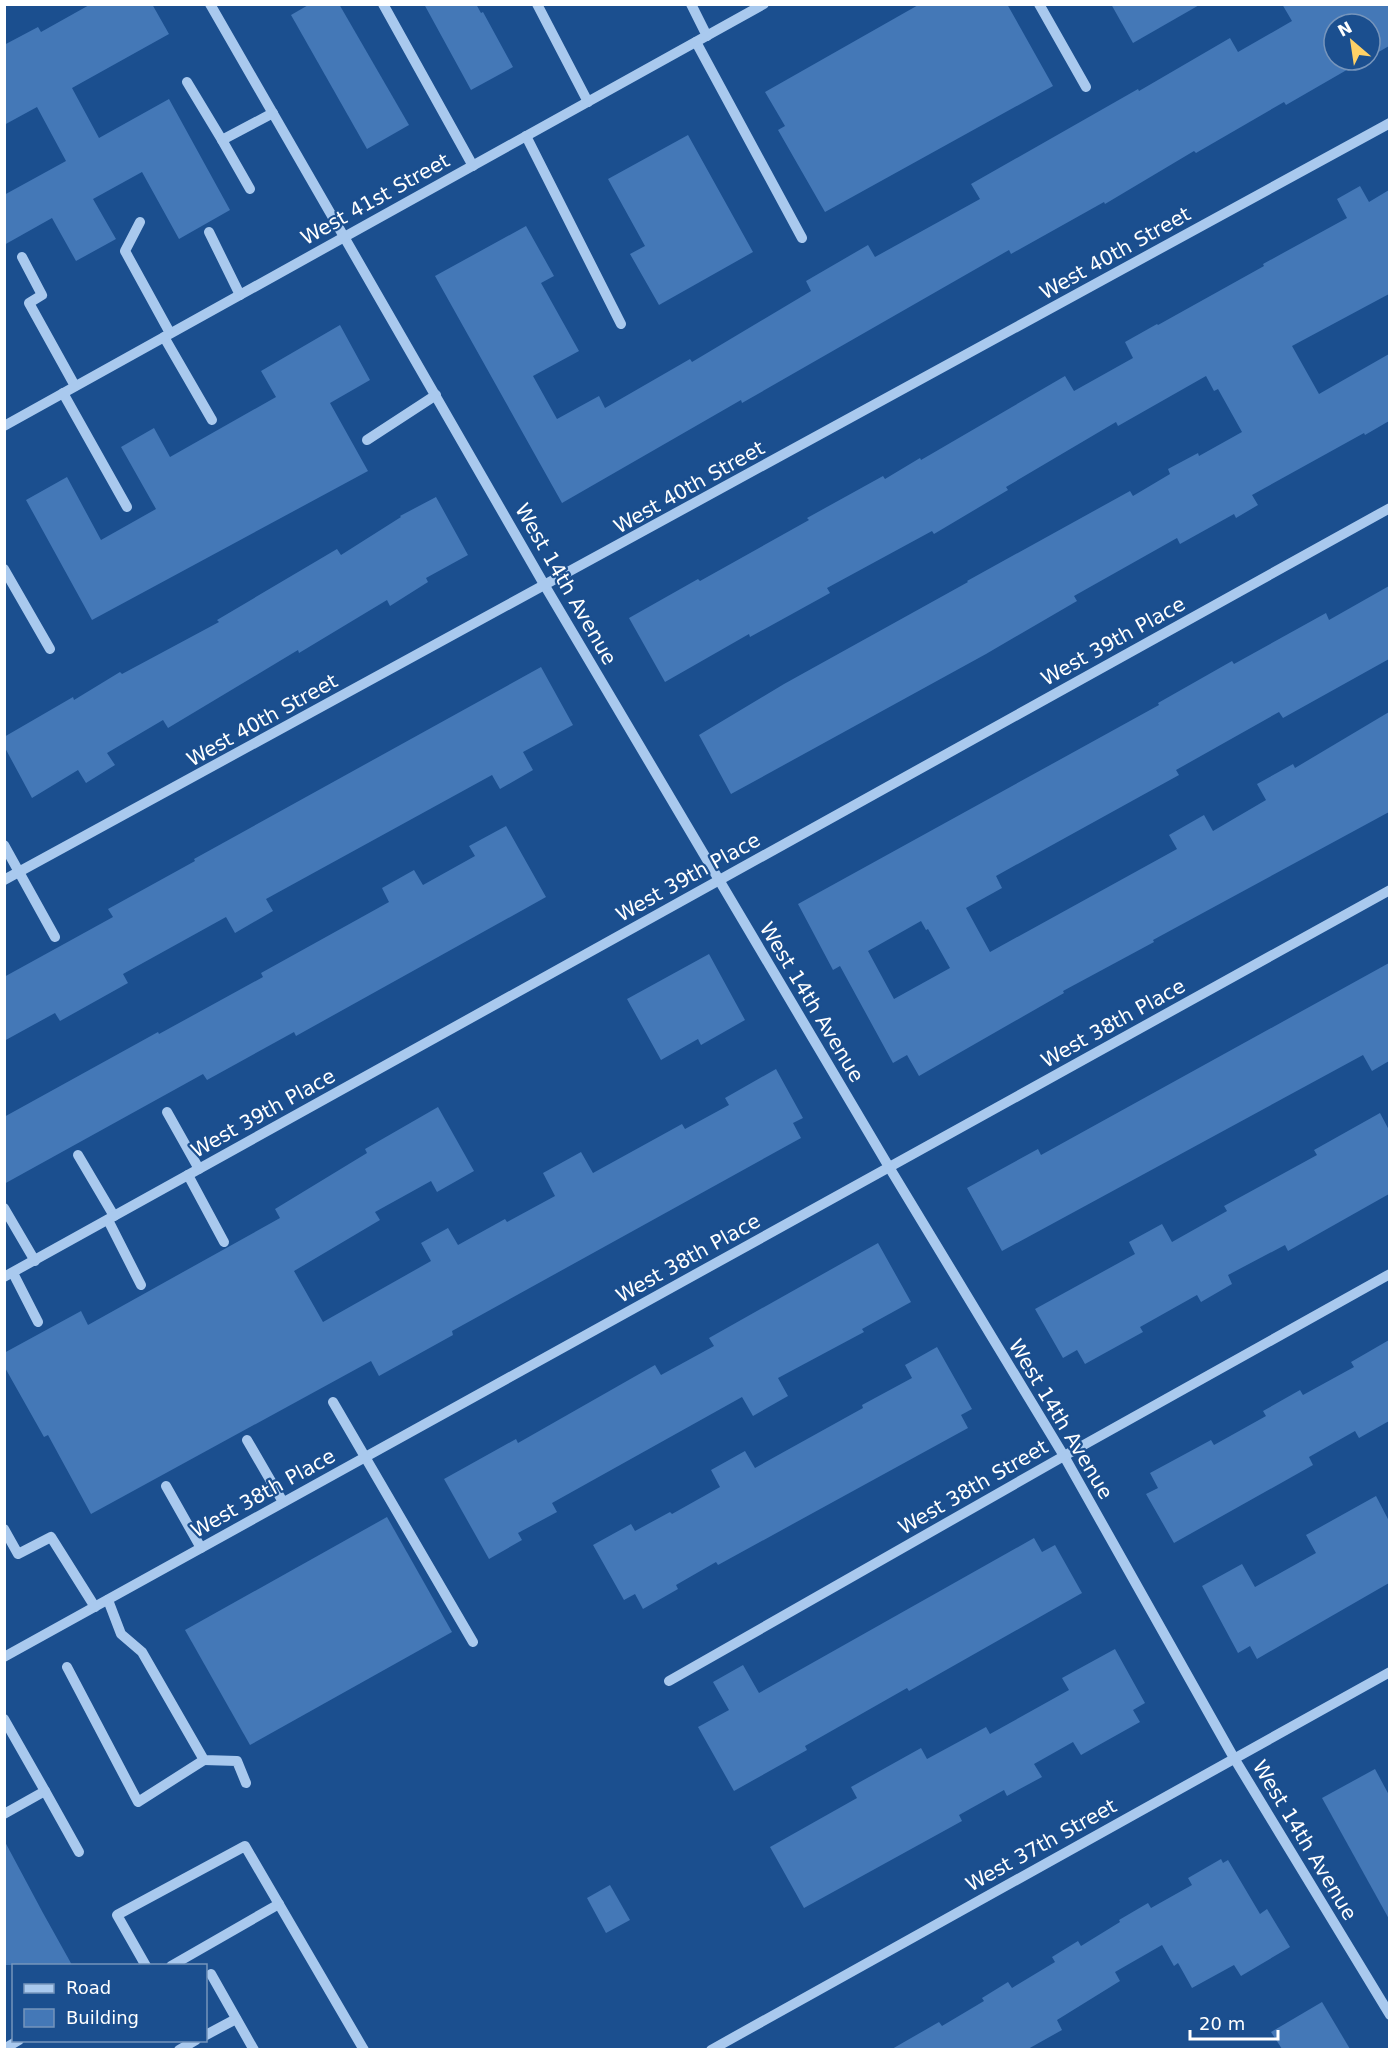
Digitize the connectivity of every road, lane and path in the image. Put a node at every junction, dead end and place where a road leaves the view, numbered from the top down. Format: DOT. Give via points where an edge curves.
graph roads {
  1 [pos="210,4"];
  2 [pos="383,4"];
  3 [pos="537,4"];
  4 [pos="690,4"];
  5 [pos="764,4"];
  6 [pos="1039,4"];
  7 [pos="707,36"];
  8 [pos="696,42"];
  9 [pos="187,82"];
  10 [pos="1086,87"];
  11 [pos="588,102"];
  12 [pos="273,113"];
  13 [pos="1389,123"];
  14 [pos="525,136"];
  15 [pos="222,140"];
  16 [pos="473,166"];
  17 [pos="250,189"];
  18 [pos="140,222"];
  19 [pos="209,232"];
  20 [pos="345,236"];
  21 [pos="802,238"];
  22 [pos="22,257"];
  23 [pos="240,295"];
  24 [pos="621,324"];
  25 [pos="167,335"];
  26 [pos="75,386"];
  27 [pos="63,393"];
  28 [pos="436,396"];
  29 [pos="212,420"];
  30 [pos="4,426"];
  31 [pos="367,440"];
  32 [pos="127,507"];
  33 [pos="1389,508"];
  34 [pos="4,568"];
  35 [pos="545,586"];
  36 [pos="50,649"];
  37 [pos="4,845"];
  38 [pos="20,872"];
  39 [pos="4,880"];
  40 [pos="719,881"];
  41 [pos="1389,890"];
  42 [pos="55,937"];
  43 [pos="167,1112"];
  44 [pos="78,1155"];
  45 [pos="889,1167"];
  46 [pos="199,1169"];
  47 [pos="188,1175"];
  48 [pos="4,1208"];
  49 [pos="111,1218"];
  50 [pos="224,1242"];
  51 [pos="35,1261"];
  52 [pos="1389,1274"];
  53 [pos="9,1275"];
  54 [pos="141,1285"];
  55 [pos="38,1322"];
  56 [pos="333,1402"];
  57 [pos="248,1440"];
  58 [pos="1064,1456"];
  59 [pos="366,1457"];
  60 [pos="166,1486"];
  61 [pos="283,1503"];
  62 [pos="4,1529"];
  63 [pos="201,1548"];
  64 [pos="108,1600"];
  65 [pos="95,1607"];
  66 [pos="473,1642"];
  67 [pos="4,1657"];
  68 [pos="67,1667"];
  69 [pos="1389,1672"];
  70 [pos="669,1681"];
  71 [pos="4,1719"];
  72 [pos="1234,1758"];
  73 [pos="204,1760"];
  74 [pos="246,1783"];
  75 [pos="45,1791"];
  76 [pos="4,1814"];
  77 [pos="79,1852"];
  78 [pos="279,1904"];
  79 [pos="145,1964"];
  80 [pos="173,1964"];
  81 [pos="211,1974"];
  82 [pos="1389,2015"];
  83 [pos="236,2019"];
  84 [pos="207,2034"];
  85 [pos="191,2043"];
  86 [pos="179,2049"];
  87 [pos="254,2049"];
  88 [pos="364,2049"];
  89 [pos="711,2049"];
  1 -- 12 [label="street, West 14th Avenue"];
  2 -- 16 [label="street"];
  3 -- 11 [label="street"];
  4 -- 7 [label="street"];
  5 -- 7 [label="street, West 41st Street"];
  6 -- 10 [label="street"];
  7 -- 8 [label="street, West 41st Street"];
  8 -- 11 [label="street, West 41st Street"];
  8 -- 21 [label="street"];
  9 -- 15 [label="street"];
  11 -- 14 [label="street, West 41st Street"];
  12 -- 15 [label="street"];
  12 -- 20 [label="street, West 14th Avenue"];
  13 -- 35 [label="street, West 40th Street"];
  14 -- 16 [label="street, West 41st Street"];
  14 -- 24 [label="street"];
  15 -- 17 [label="street"];
  16 -- 20 [label="street, West 41st Street"];
  18 -- 25 [label="street" via="125,251"];
  19 -- 23 [label="street"];
  20 -- 23 [label="street, West 41st Street"];
  20 -- 28 [label="street, West 14th Avenue"];
  22 -- 26 [label="street" via="42,294 29,303"];
  23 -- 25 [label="street, West 41st Street"];
  25 -- 26 [label="street, West 41st Street"];
  25 -- 29 [label="street"];
  26 -- 27 [label="street, West 41st Street"];
  27 -- 30 [label="street, West 41st Street"];
  27 -- 32 [label="street"];
  28 -- 31 [label="street"];
  28 -- 35 [label="street, West 14th Avenue"];
  33 -- 40 [label="street, West 39th Place"];
  34 -- 36 [label="street"];
  35 -- 38 [label="street, West 40th Street"];
  35 -- 40 [label="street, West 14th Avenue"];
  37 -- 38 [label="street"];
  38 -- 39 [label="street, West 40th Street"];
  38 -- 42 [label="street"];
  40 -- 45 [label="street, West 14th Avenue"];
  40 -- 46 [label="street, West 39th Place"];
  41 -- 45 [label="street, West 38th Place"];
  43 -- 46 [label="street"];
  44 -- 49 [label="street"];
  45 -- 58 [label="street, West 14th Avenue"];
  45 -- 59 [label="street, West 38th Place"];
  46 -- 47 [label="street, West 39th Place"];
  47 -- 49 [label="street, West 39th Place"];
  47 -- 50 [label="street"];
  48 -- 51 [label="street"];
  49 -- 51 [label="street, West 39th Place"];
  49 -- 54 [label="street"];
  51 -- 53 [label="street, West 39th Place"];
  52 -- 58 [label="street, West 38th Street"];
  53 -- 55 [label="street"];
  56 -- 59 [label="street"];
  57 -- 61 [label="street"];
  58 -- 70 [label="street, West 38th Street"];
  58 -- 72 [label="street, West 14th Avenue"];
  59 -- 61 [label="street, West 38th Place"];
  59 -- 66 [label="street"];
  60 -- 63 [label="street"];
  61 -- 63 [label="street, West 38th Place"];
  62 -- 65 [label="street" via="18,1554 51,1537"];
  63 -- 64 [label="street, West 38th Place"];
  64 -- 65 [label="street, West 38th Place"];
  64 -- 73 [label="street" via="121,1634 142,1652"];
  65 -- 67 [label="street, West 38th Place"];
  68 -- 73 [label="street" via="138,1802"];
  69 -- 72 [label="street, West 37th Street"];
  71 -- 75 [label="street"];
  72 -- 82 [label="street, West 14th Avenue"];
  72 -- 89 [label="street, West 37th Street"];
  73 -- 74 [label="street" via="237,1761"];
  75 -- 76 [label="street"];
  75 -- 77 [label="street"];
  78 -- 79 [label="street" via="245,1845 117,1915"];
  78 -- 80 [label="street"];
  78 -- 88 [label="street"];
  81 -- 83 [label="street"];
  83 -- 84 [label="street"];
  83 -- 87 [label="street"];
  85 -- 86 [label="street"];
}
